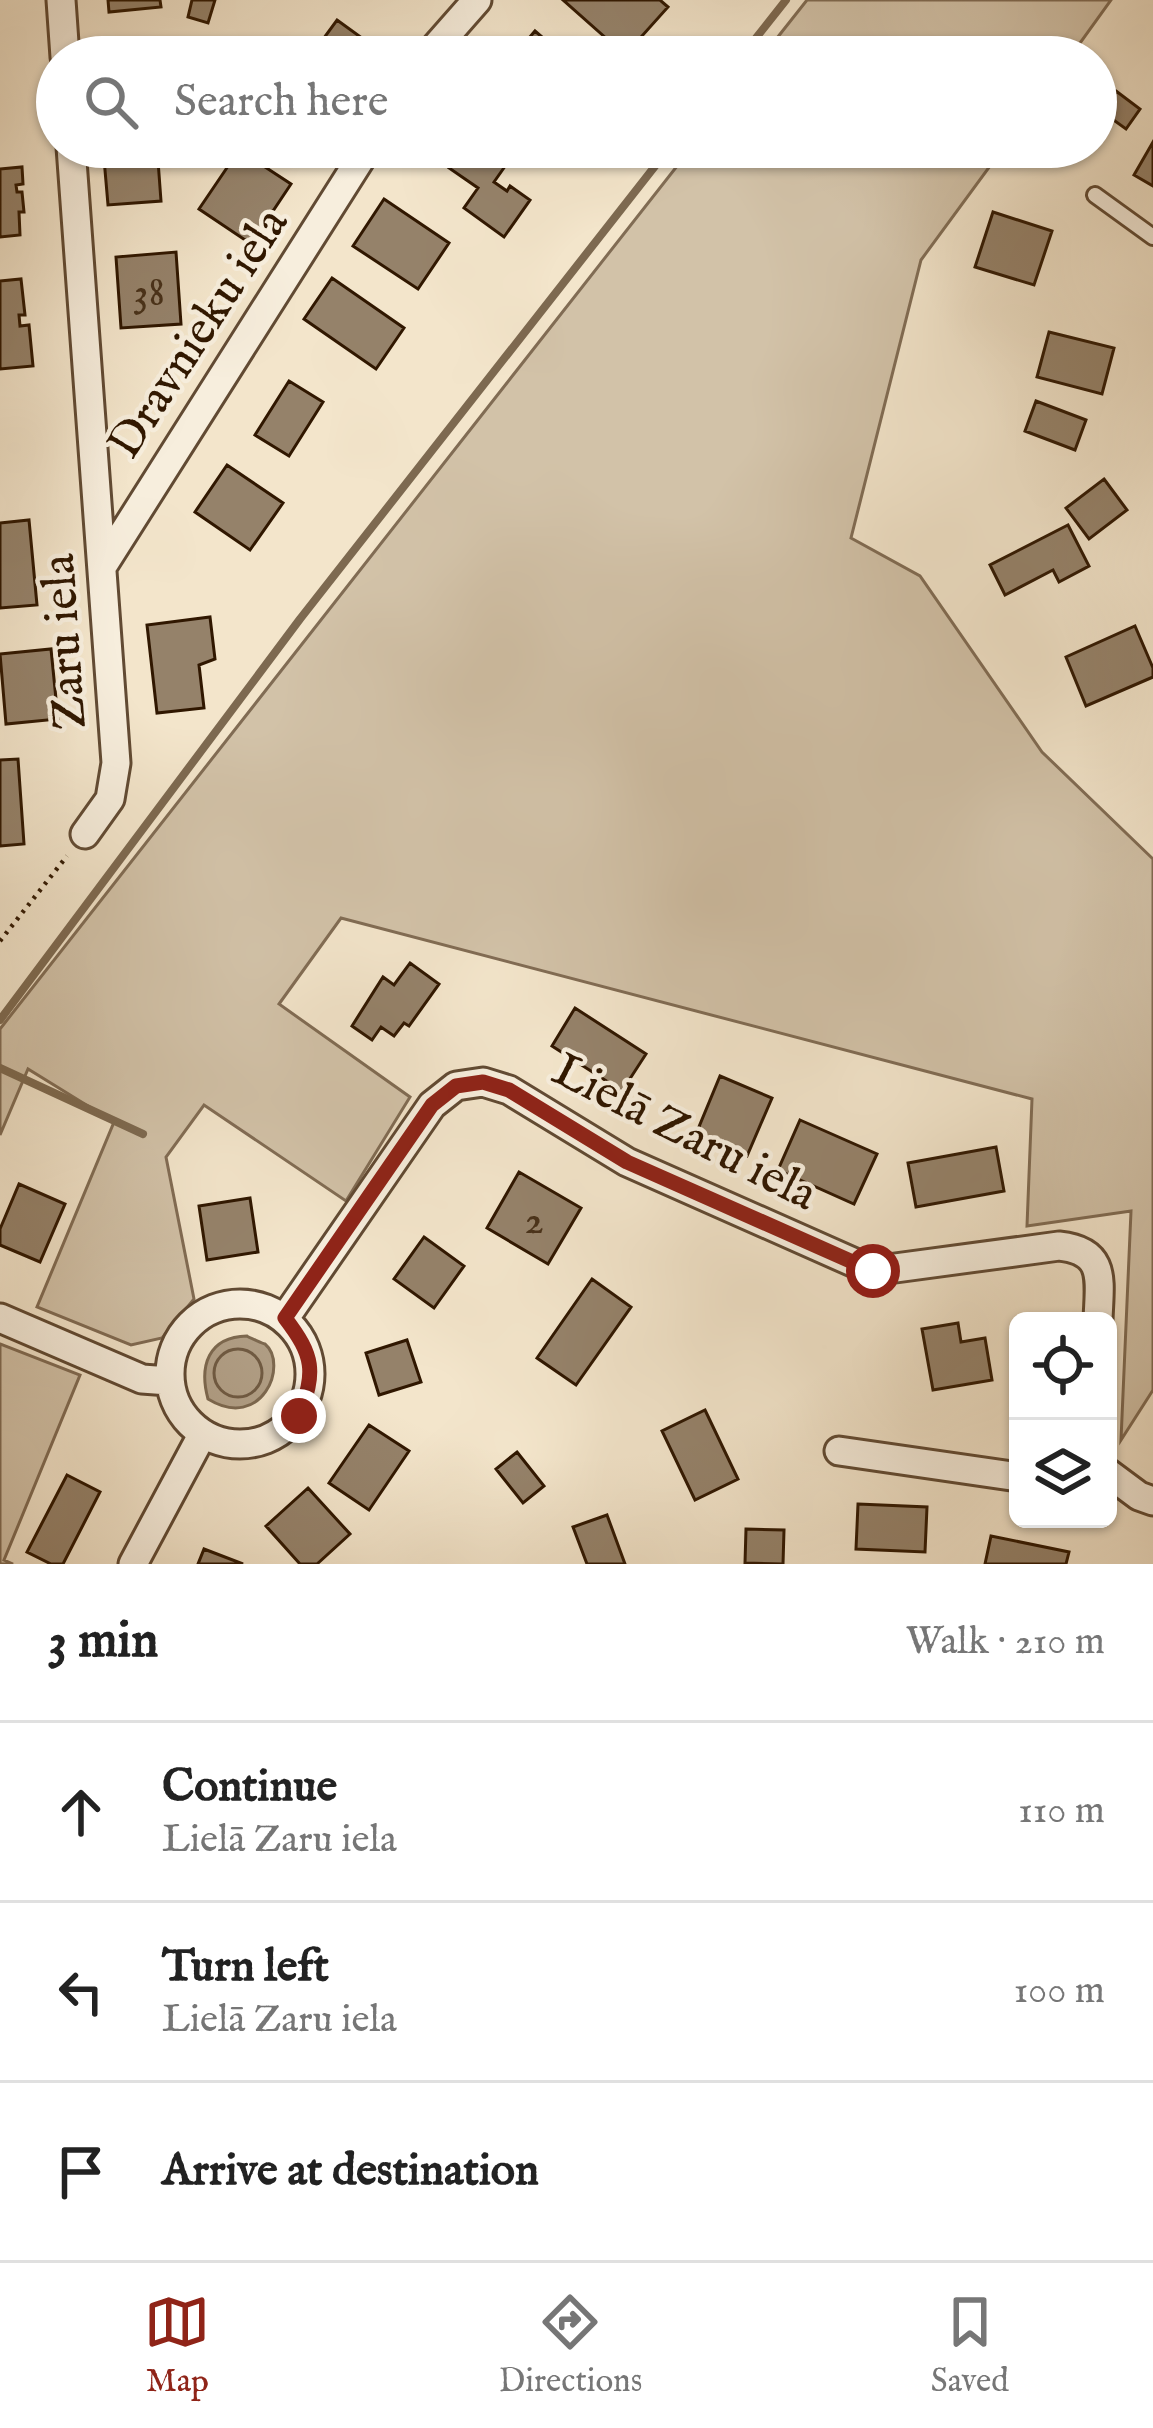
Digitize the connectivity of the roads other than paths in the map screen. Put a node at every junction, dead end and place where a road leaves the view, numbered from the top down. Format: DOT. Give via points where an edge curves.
graph roads {
  1 [pos="61,0"];
  2 [pos="477,0"];
  3 [pos="63,36"];
  4 [pos="445,36"];
  5 [pos="72,168"];
  6 [pos="355,168"];
  7 [pos="1095,195"];
  8 [pos="1153,237"];
  9 [pos="101,567"];
  10 [pos="85,834"];
  11 [pos="1098,1312"];
  12 [pos="0,1318"];
  13 [pos="285,1318"];
  14 [pos="169,1382"];
  15 [pos="202,1435"];
  16 [pos="838,1451"];
  17 [pos="1009,1476"];
  18 [pos="1117,1481"];
  19 [pos="1153,1501"];
  20 [pos="133,1564"];
  1 -- 3 [label="street"];
  2 -- 4 [label="street"];
  5 -- 9 [label="street, Zaru iela"];
  6 -- 9 [label="street, Dravnieku iela"];
  7 -- 8 [label="lane"];
  9 -- 10 [label="street, Zaru iela" via="116,764 110,799"];
  11 -- 13 [label="street, Lielā Zaru iela" via="1100,1278 1080,1248 873,1271 627,1162 483,1082 456,1086 432,1105"];
  12 -- 14 [label="street"];
  13 -- 14 [label="street" via="255,1304 221,1305 192,1321 173,1348"];
  13 -- 15 [label="street" via="307,1347 312,1382 299,1416 272,1439 237,1446"];
  14 -- 15 [label="street" via="179,1412"];
  15 -- 20 [label="street"];
  16 -- 17 [label="street"];
  18 -- 19 [label="street"];
}
